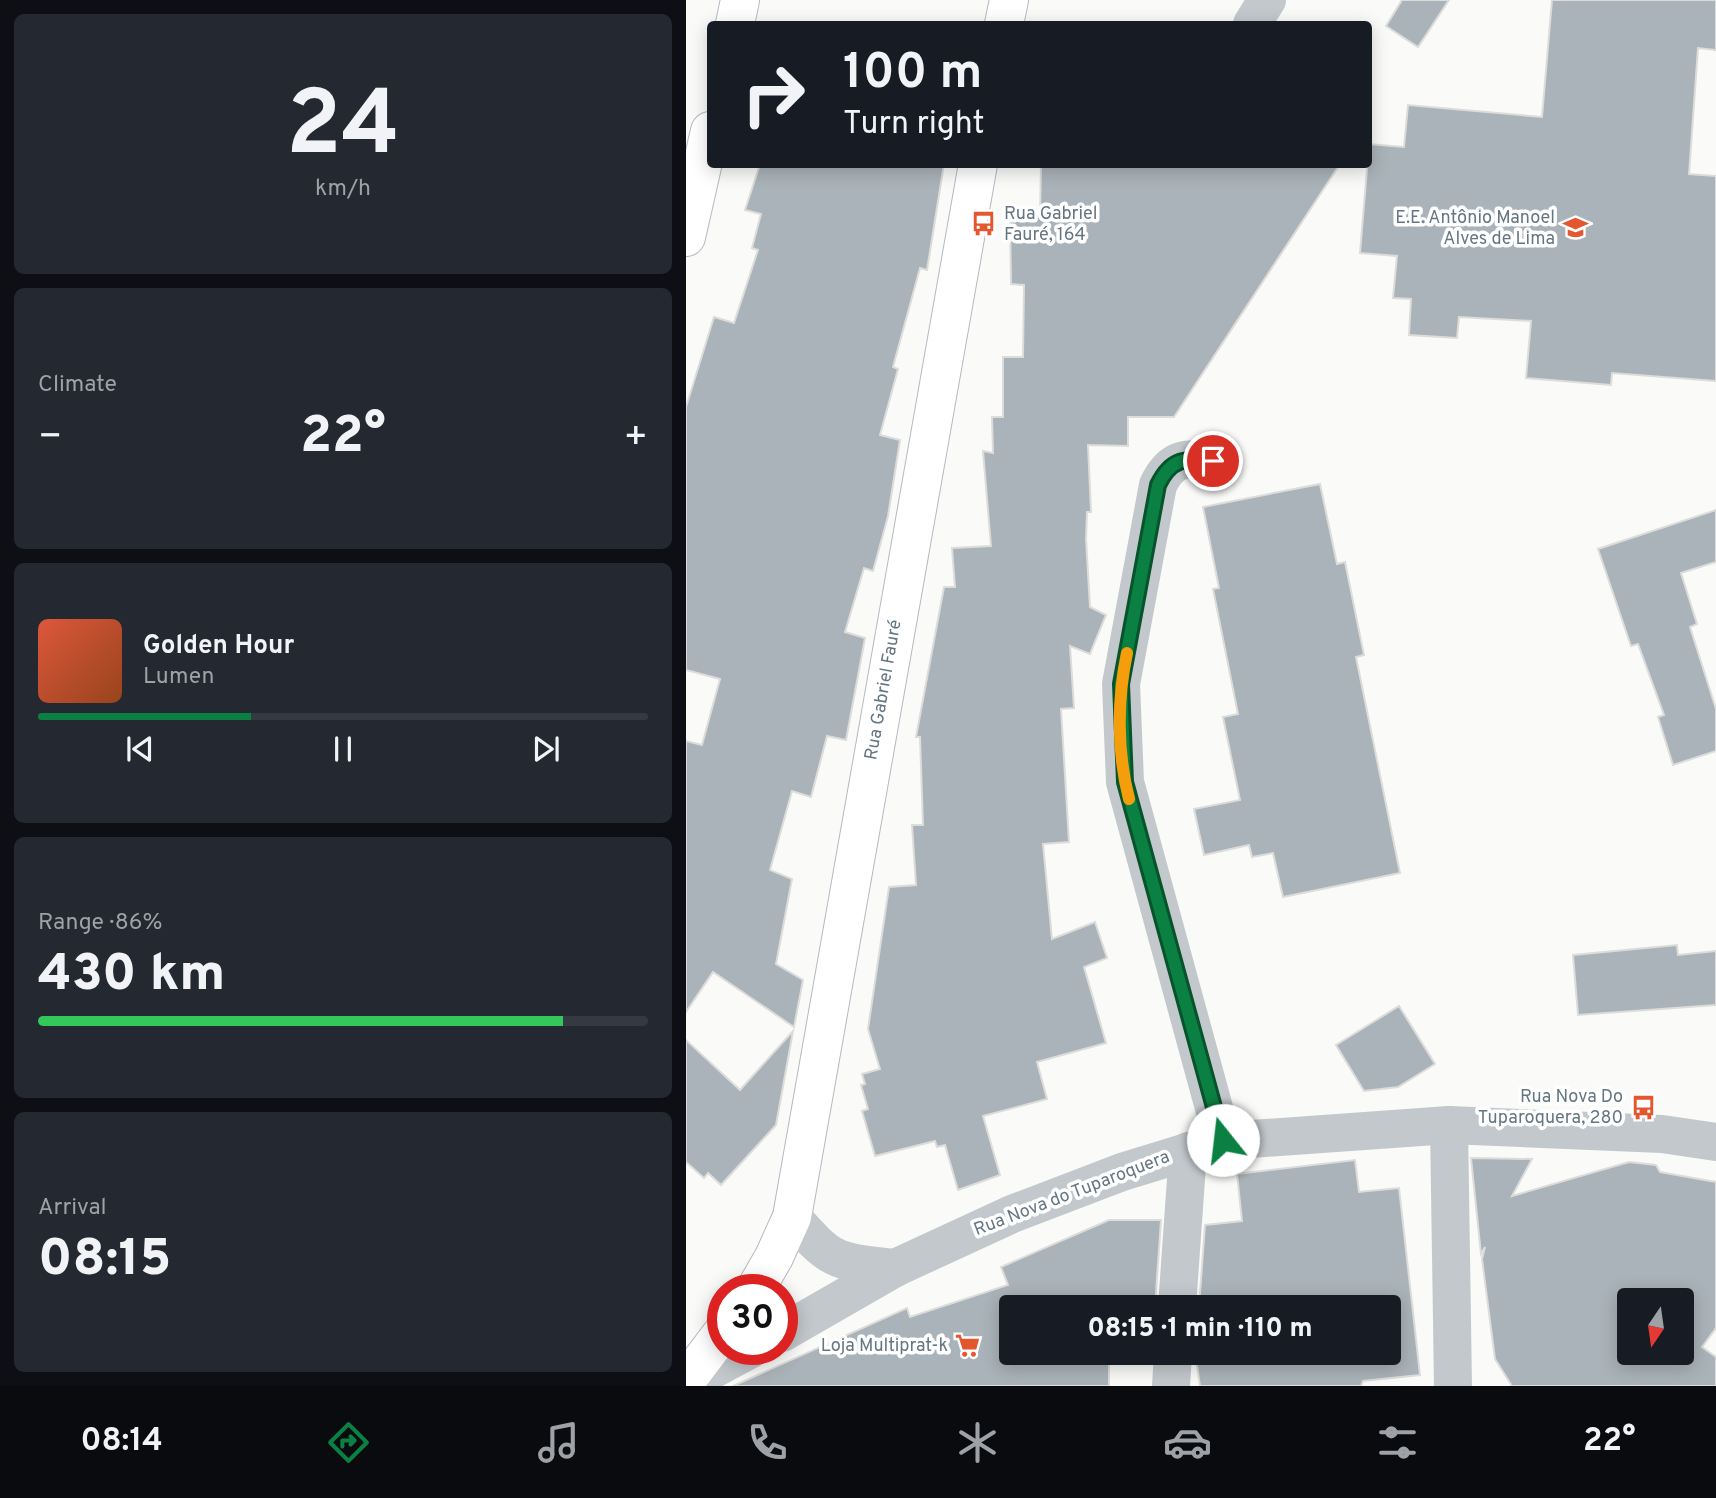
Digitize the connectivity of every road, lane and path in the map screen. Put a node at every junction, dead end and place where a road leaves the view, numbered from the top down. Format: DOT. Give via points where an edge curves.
graph roads {
  1 [pos="740,0"];
  2 [pos="1009,0"];
  3 [pos="1267,0"];
  4 [pos="736,21"];
  5 [pos="1005,21"];
  6 [pos="1254,21"];
  7 [pos="707,144"];
  8 [pos="977,168"];
  9 [pos="686,237"];
  10 [pos="1213,461"];
  11 [pos="1449,1125"];
  12 [pos="1716,1142"];
  13 [pos="1206,1146"];
  14 [pos="792,1217"];
  15 [pos="895,1268"];
  16 [pos="763,1274"];
  17 [pos="1179,1295"];
  18 [pos="798,1324"];
  19 [pos="707,1354"];
  20 [pos="720,1365"];
  21 [pos="1172,1365"];
  22 [pos="1452,1375"];
  23 [pos="686,1383"];
  24 [pos="1171,1386"];
  25 [pos="1484,1386"];
  1 -- 4 [label="main road"];
  2 -- 5 [label="main road"];
  3 -- 6 [label="street"];
  7 -- 9 [label="main road"];
  8 -- 14 [label="main road, Rua Gabriel Fauré"];
  10 -- 13 [label="street" via="1175,461 1158,485 1121,684 1120,732 1125,782"];
  11 -- 12 [label="street, Rua Nova do Tuparoquera" via="1662,1134"];
  11 -- 13 [label="street, Rua Nova do Tuparoquera"];
  11 -- 22 [label="street"];
  13 -- 15 [label="street, Rua Nova do Tuparoquera" via="1012,1214"];
  13 -- 17 [label="street"];
  14 -- 15 [label="street" via="833,1258"];
  14 -- 16 [label="main road"];
  15 -- 18 [label="street, Rua Nova do Tuparoquera"];
  19 -- 23 [label="main road"];
  20 -- 23 [label="street"];
  21 -- 24 [label="street"];
  22 -- 25 [label="street"];
}
